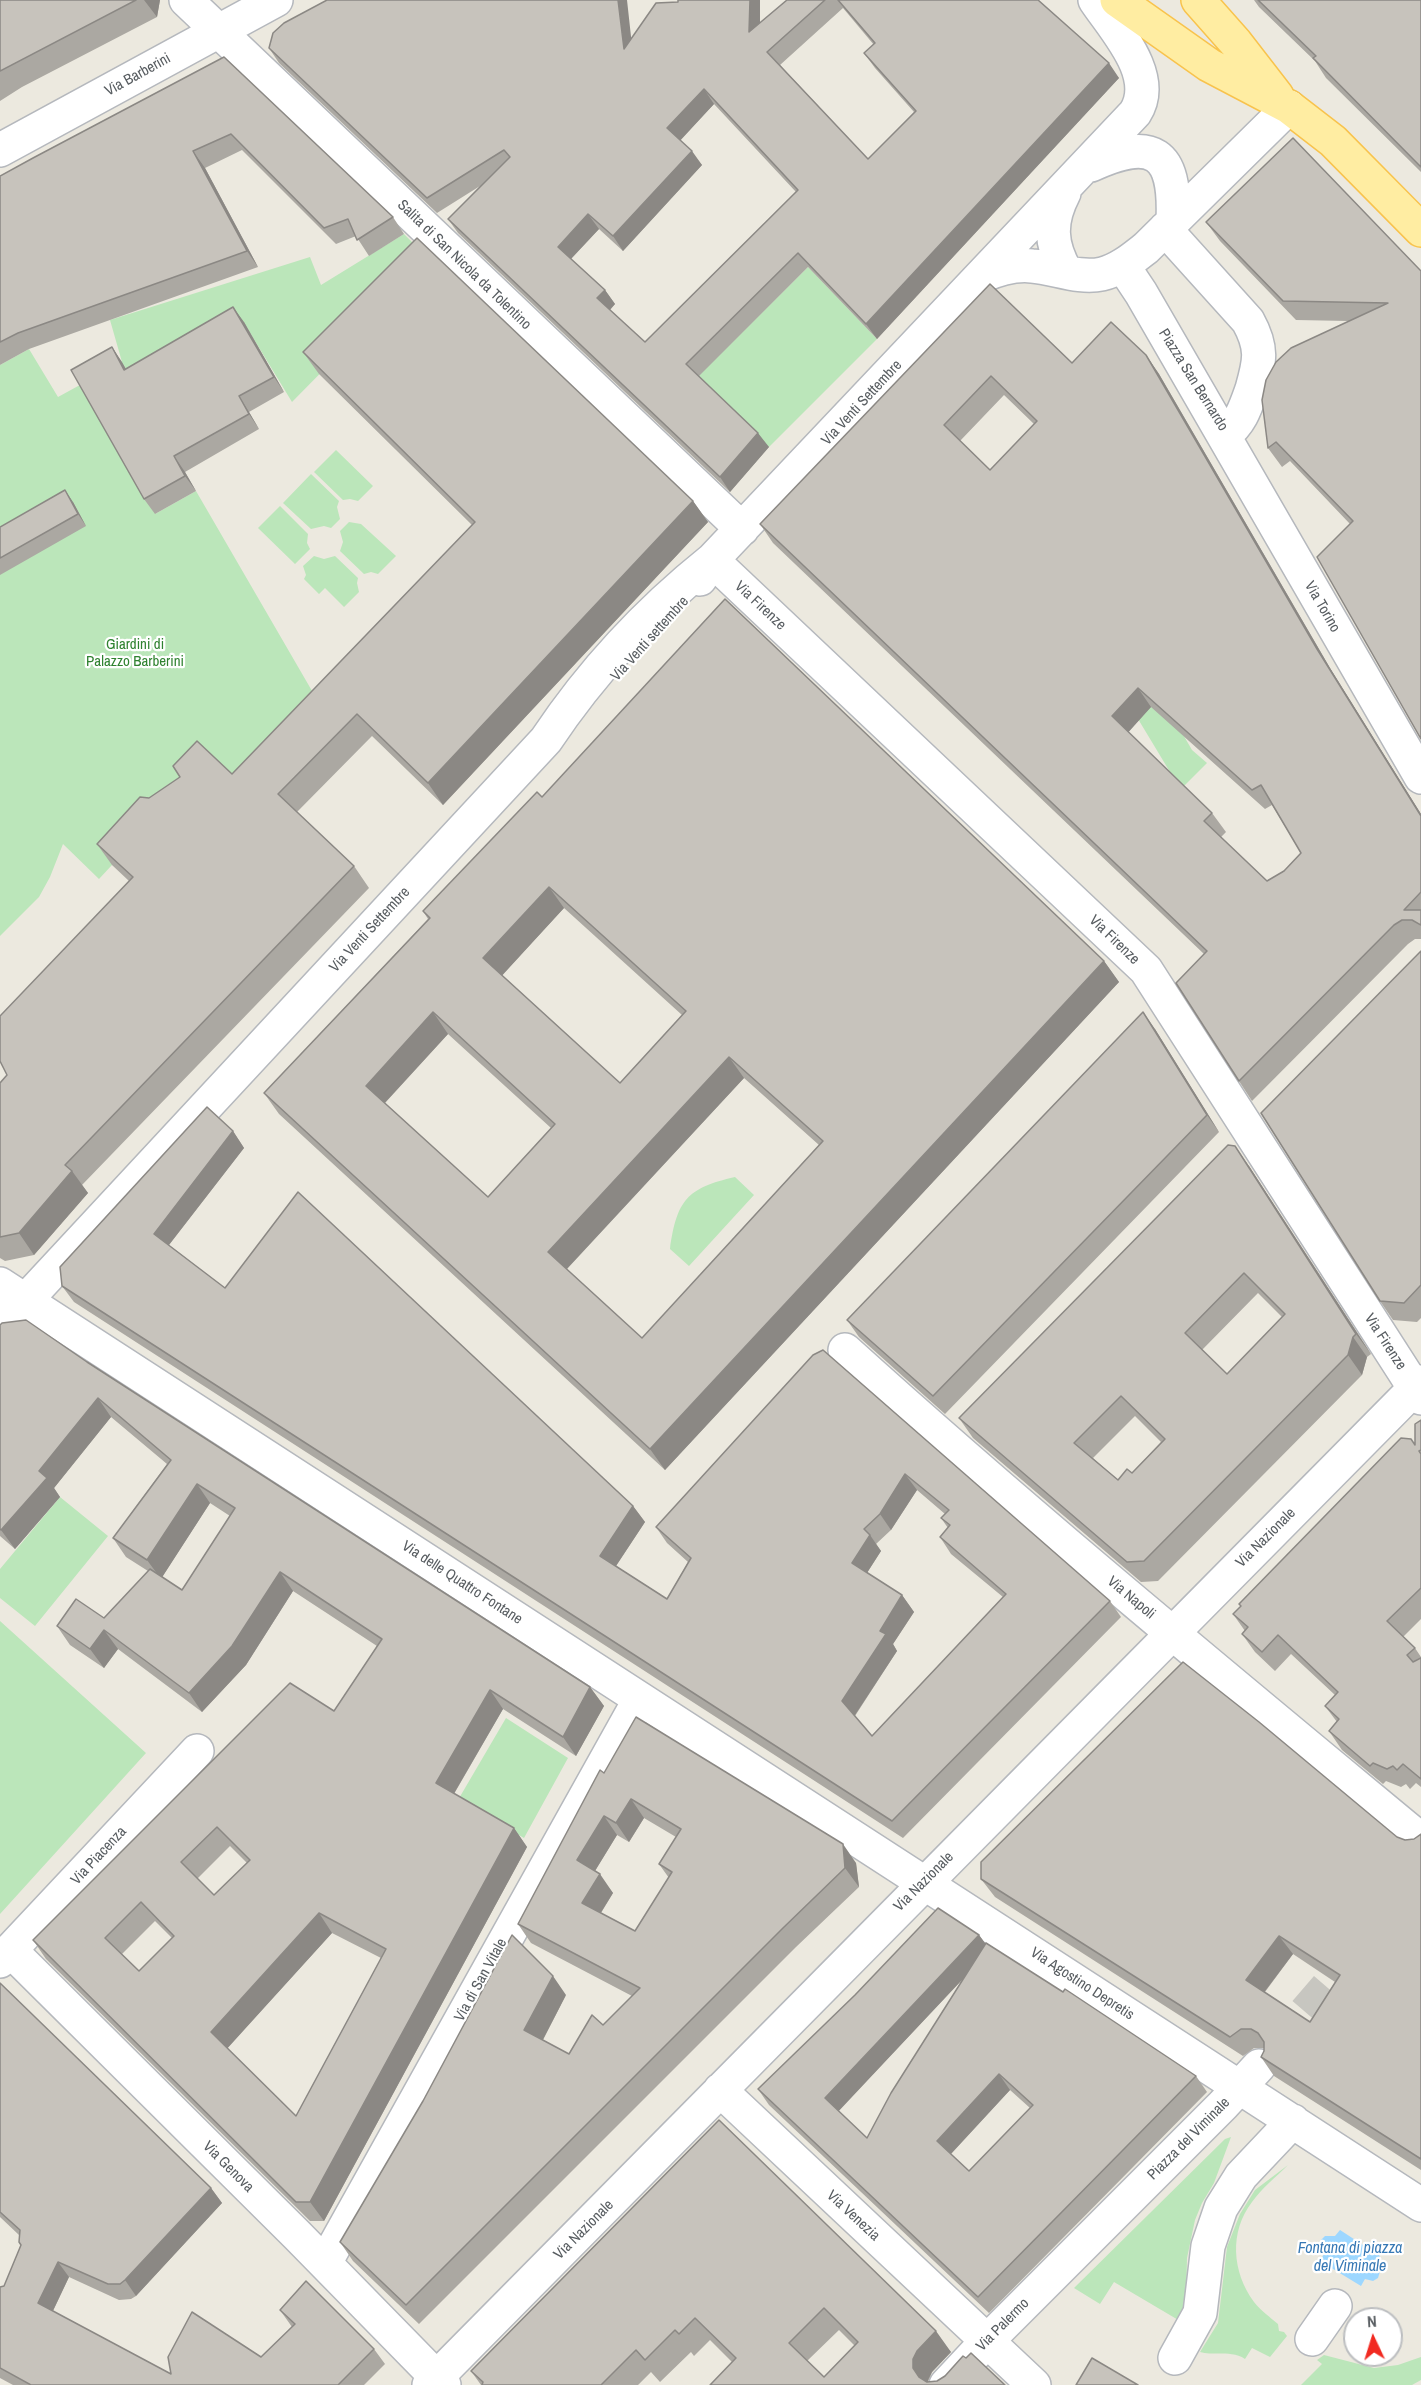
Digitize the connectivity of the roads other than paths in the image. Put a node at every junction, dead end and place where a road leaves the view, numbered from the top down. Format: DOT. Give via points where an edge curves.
graph roads {
  1 [pos="186,0"];
  2 [pos="276,0"];
  3 [pos="1095,0"];
  4 [pos="1117,0"];
  5 [pos="1212,5"];
  6 [pos="220,32"];
  7 [pos="1285,104"];
  8 [pos="0,150"];
  9 [pos="1079,174"];
  10 [pos="1169,225"];
  11 [pos="1421,230"];
  12 [pos="1123,266"];
  13 [pos="1066,272"];
  14 [pos="982,276"];
  15 [pos="1224,436"];
  16 [pos="742,529"];
  17 [pos="712,560"];
  18 [pos="1421,777"];
  19 [pos="1273,1107"];
  20 [pos="1238,1142"];
  21 [pos="13,1292"];
  22 [pos="0,1328"];
  23 [pos="845,1350"];
  24 [pos="1419,1389"];
  25 [pos="968,1416"];
  26 [pos="945,1440"];
  27 [pos="1172,1633"];
  28 [pos="640,1699"];
  29 [pos="197,1751"];
  30 [pos="1421,1840"];
  31 [pos="924,1882"];
  32 [pos="5,1955"];
  33 [pos="1249,2077"];
  34 [pos="720,2090"];
  35 [pos="1293,2121"];
  36 [pos="1421,2205"];
  37 [pos="325,2263"];
  38 [pos="1061,2267"];
  39 [pos="1335,2306"];
  40 [pos="1312,2339"];
  41 [pos="987,2341"];
  42 [pos="1175,2358"];
  43 [pos="437,2382"];
  44 [pos="946,2385"];
  45 [pos="1034,2385"];
  1 -- 6 [label="street, Salita di San Nicola da Tolentino"];
  2 -- 6 [label="street, Via Barberini"];
  3 -- 9 [label="street" via="1138,66 1141,102 1128,122"];
  4 -- 7 [label="main road" via="1209,65"];
  5 -- 7 [label="main road"];
  6 -- 8 [label="street, Via Barberini"];
  6 -- 16 [label="street, Salita di San Nicola da Tolentino"];
  7 -- 10 [label="street" via="1239,158"];
  7 -- 11 [label="main road" via="1333,141"];
  9 -- 10 [label="street" via="1111,156 1149,152 1168,170 1171,179 1174,190"];
  9 -- 13 [label="street" via="1057,207 1052,225 1054,245"];
  9 -- 14 [label="street"];
  10 -- 12 [label="street"];
  10 -- 15 [label="street, Piazza San Bernardo" via="1256,334 1260,360 1248,405 1240,422"];
  12 -- 13 [label="street" via="1093,275"];
  12 -- 15 [label="street, Piazza San Bernardo"];
  13 -- 14 [label="street" via="1022,266"];
  14 -- 16 [label="street, Via Venti Settembre"];
  15 -- 18 [label="street, Via Torino"];
  16 -- 17 [label="street"];
  17 -- 20 [label="street, Via Firenze" via="1137,961 1154,981"];
  17 -- 21 [label="street, Via Venti Settembre" via="664,600 599,667 546,740"];
  19 -- 20 [label="street"];
  20 -- 24 [label="street, Via Firenze"];
  21 -- 22 [label="street, Via Venti Settembre"];
  21 -- 28 [label="street, Via delle Quattro Fontane"];
  23 -- 26 [label="street, Via Napoli"];
  24 -- 27 [label="street, Via Nazionale"];
  25 -- 26 [label="street"];
  26 -- 27 [label="street, Via Napoli"];
  27 -- 30 [label="street, Via Napoli"];
  27 -- 31 [label="street, Via Nazionale"];
  28 -- 31 [label="street, Via delle Quattro Fontane"];
  28 -- 37 [label="street, Via di San Vitale"];
  29 -- 32 [label="street, Via Piacenza"];
  31 -- 33 [label="street, Via Agostino Depretis"];
  31 -- 34 [label="street, Via Nazionale"];
  32 -- 37 [label="street, Via Genova"];
  33 -- 35 [label="street, Piazza del Viminale"];
  33 -- 38 [label="street, Piazza del Viminale"];
  34 -- 41 [label="street, Via Venezia"];
  34 -- 43 [label="street, Via Nazionale"];
  35 -- 36 [label="street, Piazza del Viminale"];
  35 -- 42 [label="street" via="1241,2176 1221,2208 1208,2246 1200,2313"];
  37 -- 43 [label="street, Via Genova"];
  38 -- 41 [label="street, Via Palermo"];
  39 -- 40 [label="street"];
  41 -- 44 [label="street, Via Palermo"];
  41 -- 45 [label="street, Via Venezia"];
}
